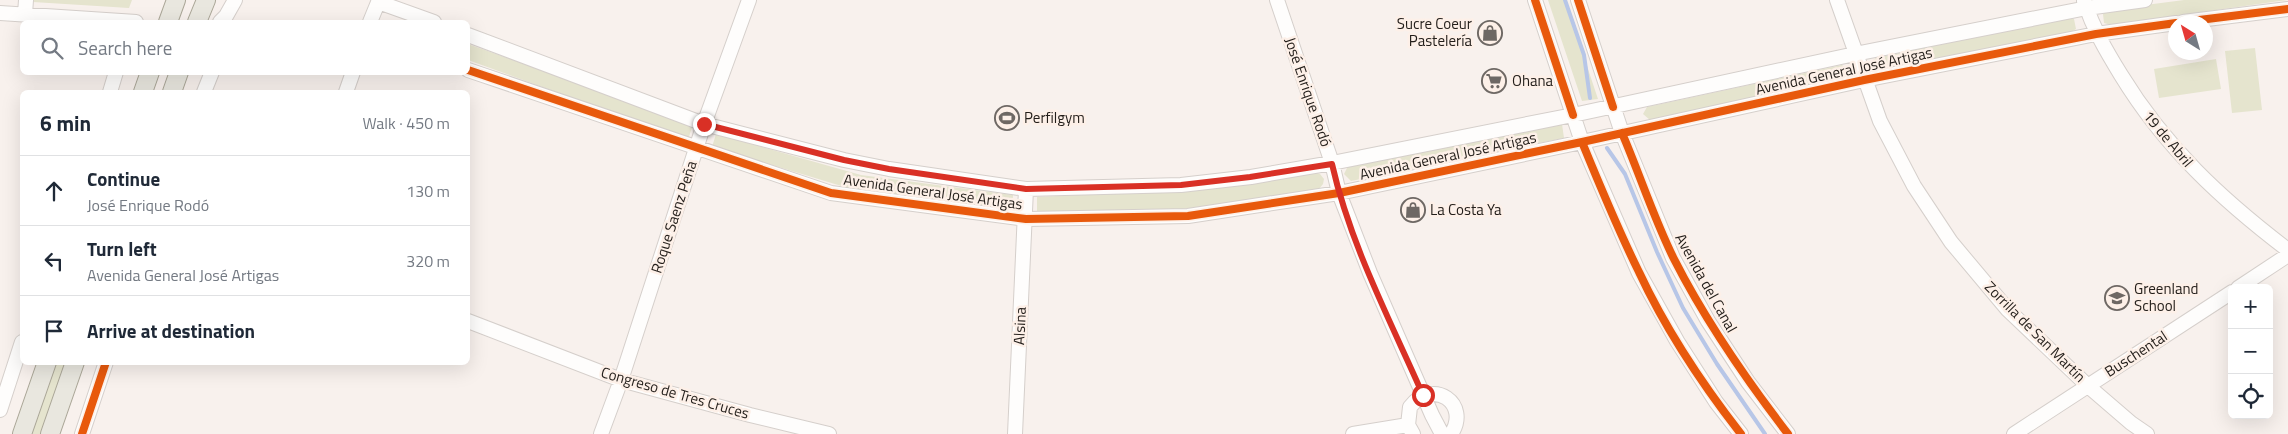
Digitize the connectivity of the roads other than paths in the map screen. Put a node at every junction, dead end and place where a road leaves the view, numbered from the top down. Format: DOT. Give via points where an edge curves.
graph roads {
  1 [pos="176,0"];
  2 [pos="206,0"];
  3 [pos="236,0"];
  4 [pos="750,0"];
  5 [pos="1277,0"];
  6 [pos="1535,0"];
  7 [pos="1578,0"];
  8 [pos="1837,0"];
  9 [pos="2145,0"];
  10 [pos="379,1"];
  11 [pos="2085,4"];
  12 [pos="26,7"];
  13 [pos="2288,9"];
  14 [pos="0,13"];
  15 [pos="2213,18"];
  16 [pos="117,20"];
  17 [pos="169,20"];
  18 [pos="198,20"];
  19 [pos="222,20"];
  20 [pos="231,20"];
  21 [pos="371,20"];
  22 [pos="429,20"];
  23 [pos="2168,25"];
  24 [pos="2096,34"];
  25 [pos="470,36"];
  26 [pos="1855,54"];
  27 [pos="470,71"];
  28 [pos="115,75"];
  29 [pos="149,75"];
  30 [pos="178,75"];
  31 [pos="211,75"];
  32 [pos="352,75"];
  33 [pos="1864,80"];
  34 [pos="111,90"];
  35 [pos="144,90"];
  36 [pos="173,90"];
  37 [pos="205,90"];
  38 [pos="347,90"];
  39 [pos="1613,107"];
  40 [pos="1573,115"];
  41 [pos="704,124"];
  42 [pos="1622,133"];
  43 [pos="1582,142"];
  44 [pos="696,148"];
  45 [pos="1332,164"];
  46 [pos="1026,189"];
  47 [pos="1339,193"];
  48 [pos="1026,219"];
  49 [pos="2288,250"];
  50 [pos="2288,255"];
  51 [pos="2244,284"];
  52 [pos="2228,295"];
  53 [pos="470,322"];
  54 [pos="20,348"];
  55 [pos="46,365"];
  56 [pos="74,365"];
  57 [pos="105,365"];
  58 [pos="621,380"];
  59 [pos="2088,386"];
  60 [pos="1423,395"];
  61 [pos="0,410"];
  62 [pos="1411,429"];
  63 [pos="22,434"];
  64 [pos="50,434"];
  65 [pos="82,434"];
  66 [pos="601,434"];
  67 [pos="829,434"];
  68 [pos="1015,434"];
  69 [pos="1353,434"];
  70 [pos="1442,434"];
  71 [pos="1451,434"];
  72 [pos="1741,434"];
  73 [pos="1788,434"];
  74 [pos="2014,434"];
  75 [pos="2147,434"];
  1 -- 17 [label="main road"];
  2 -- 18 [label="main road"];
  3 -- 19 [label="street"];
  3 -- 20 [label="street"];
  4 -- 41 [label="street, Roque Saenz Peña"];
  5 -- 45 [label="street, José Enrique Rodó"];
  6 -- 40 [label="street"];
  7 -- 39 [label="street, Avenida del Canal"];
  8 -- 26 [label="street, Zorrilla de San Martín"];
  9 -- 11 [label="street, Avenida General José Artigas"];
  10 -- 21 [label="street"];
  10 -- 22 [label="street"];
  11 -- 24 [label="street, 19 de Abril"];
  11 -- 26 [label="street, Avenida General José Artigas"];
  12 -- 14 [label="street"];
  12 -- 16 [label="street"];
  13 -- 15 [label="street"];
  23 -- 24 [label="street, Avenida General José Artigas"];
  24 -- 33 [label="street, Avenida General José Artigas"];
  24 -- 49 [label="street, 19 de Abril" via="2137,101 2199,176"];
  25 -- 41 [label="street, Avenida General José Artigas"];
  26 -- 33 [label="street, Zorrilla de San Martín"];
  26 -- 39 [label="street, Avenida General José Artigas"];
  27 -- 44 [label="street, Avenida General José Artigas"];
  28 -- 34 [label="street"];
  29 -- 35 [label="main road"];
  30 -- 36 [label="main road"];
  31 -- 37 [label="street"];
  32 -- 38 [label="street"];
  33 -- 42 [label="street, Avenida General José Artigas"];
  33 -- 59 [label="street, Zorrilla de San Martín" via="1880,121 1914,186 1951,242 2008,310"];
  39 -- 40 [label="street, Avenida General José Artigas"];
  39 -- 42 [label="street, Avenida del Canal"];
  40 -- 43 [label="street"];
  40 -- 45 [label="street, Avenida General José Artigas"];
  41 -- 44 [label="street, Roque Saenz Peña"];
  41 -- 46 [label="street, Avenida General José Artigas" via="844,160"];
  42 -- 43 [label="street, Avenida General José Artigas"];
  42 -- 73 [label="street, Avenida del Canal" via="1673,258 1708,321 1748,382"];
  43 -- 47 [label="street, Avenida General José Artigas"];
  43 -- 72 [label="street" via="1644,282 1677,341"];
  44 -- 48 [label="street, Avenida General José Artigas" via="831,193"];
  44 -- 58 [label="street, Roque Saenz Peña"];
  45 -- 46 [label="street, Avenida General José Artigas" via="1181,185"];
  45 -- 47 [label="street, José Enrique Rodó"];
  46 -- 48 [label="street, Alsina"];
  47 -- 48 [label="street, Avenida General José Artigas" via="1188,216"];
  47 -- 60 [label="street, José Enrique Rodó"];
  48 -- 68 [label="street, Alsina"];
  50 -- 51 [label="street"];
  52 -- 59 [label="street, Buschental"];
  53 -- 58 [label="street, Congreso de Tres Cruces"];
  54 -- 61 [label="street"];
  55 -- 63 [label="main road"];
  56 -- 64 [label="main road"];
  57 -- 65 [label="street"];
  58 -- 66 [label="street, Roque Saenz Peña"];
  58 -- 67 [label="street, Congreso de Tres Cruces"];
  59 -- 74 [label="street, Buschental"];
  59 -- 75 [label="street, Zorrilla de San Martín"];
  60 -- 62 [label="street" via="1410,407"];
  60 -- 70 [label="street, José Enrique Rodó"];
  60 -- 71 [label="street" via="1441,395 1455,407 1456,425"];
  62 -- 69 [label="street"];
}
